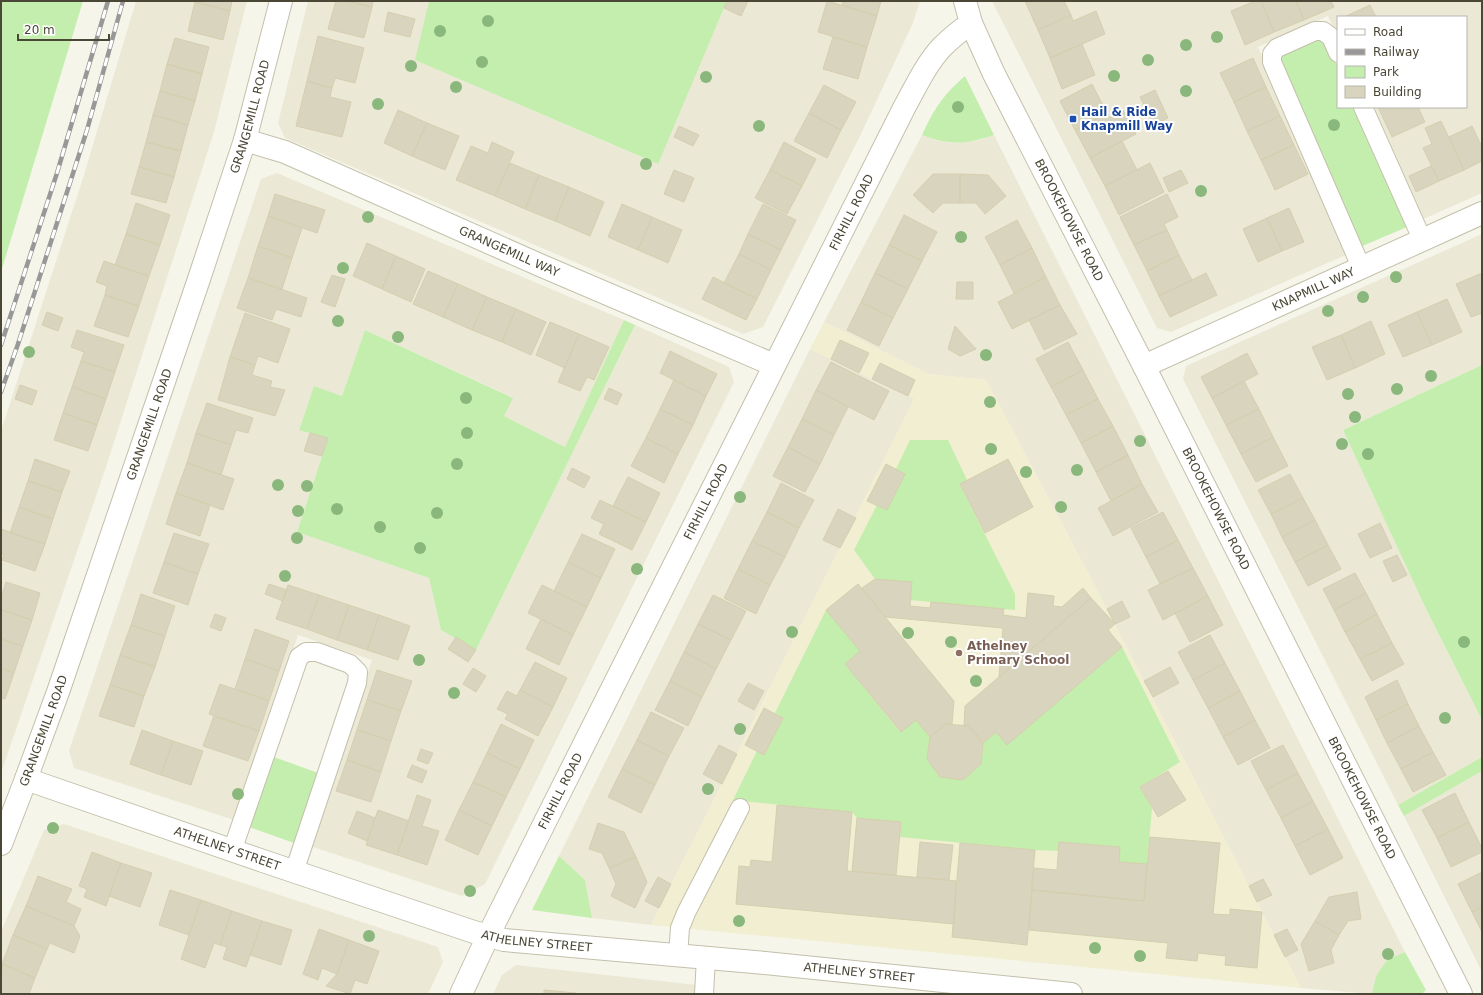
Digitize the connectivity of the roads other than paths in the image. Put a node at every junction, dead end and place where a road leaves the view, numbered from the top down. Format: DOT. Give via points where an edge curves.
graph roads {
  1 [pos="281,1"];
  2 [pos="965,1"];
  3 [pos="971,23"];
  4 [pos="1337,51"];
  5 [pos="1362,108"];
  6 [pos="245,140"];
  7 [pos="1482,212"];
  8 [pos="1422,239"];
  9 [pos="1361,267"];
  10 [pos="774,365"];
  11 [pos="1144,366"];
  12 [pos="26,779"];
  13 [pos="740,808"];
  14 [pos="1,844"];
  15 [pos="232,851"];
  16 [pos="294,872"];
  17 [pos="488,936"];
  18 [pos="678,955"];
  19 [pos="706,958"];
  20 [pos="985,989"];
  21 [pos="461,994"];
  22 [pos="704,994"];
  23 [pos="1071,994"];
  24 [pos="1461,994"];
  1 -- 6 [label="street, GRANGEMILL ROAD"];
  2 -- 3 [label="street, BROOKEHOWSE ROAD"];
  3 -- 10 [label="street, FIRHILL ROAD" via="941,48 916,85"];
  3 -- 11 [label="street, BROOKEHOWSE ROAD" via="994,74"];
  4 -- 9 [label="lane" via="1331,37 1323,31 1316,31 1277,48 1272,54 1272,62"];
  5 -- 8 [label="lane"];
  6 -- 10 [label="street, GRANGEMILL WAY" via="285,152"];
  6 -- 12 [label="street, GRANGEMILL ROAD" via="58,692"];
  7 -- 8 [label="street, KNAPMILL WAY"];
  8 -- 9 [label="street, KNAPMILL WAY"];
  9 -- 11 [label="street, KNAPMILL WAY"];
  10 -- 17 [label="street, FIRHILL ROAD"];
  11 -- 24 [label="street, BROOKEHOWSE ROAD"];
  12 -- 14 [label="street, GRANGEMILL ROAD"];
  12 -- 15 [label="street, ATHELNEY STREET"];
  13 -- 18 [label="lane" via="686,913 680,928"];
  15 -- 16 [label="street, ATHELNEY STREET"];
  15 -- 16 [label="lane" via="299,657 306,652 317,652 350,664 358,672 357,683"];
  16 -- 17 [label="street, ATHELNEY STREET"];
  17 -- 18 [label="street, ATHELNEY STREET" via="504,940"];
  17 -- 21 [label="street, FIRHILL ROAD"];
  18 -- 19 [label="street, ATHELNEY STREET"];
  19 -- 20 [label="street, ATHELNEY STREET"];
  19 -- 22 [label="lane"];
  20 -- 23 [label="street, ATHELNEY STREET"];
}
